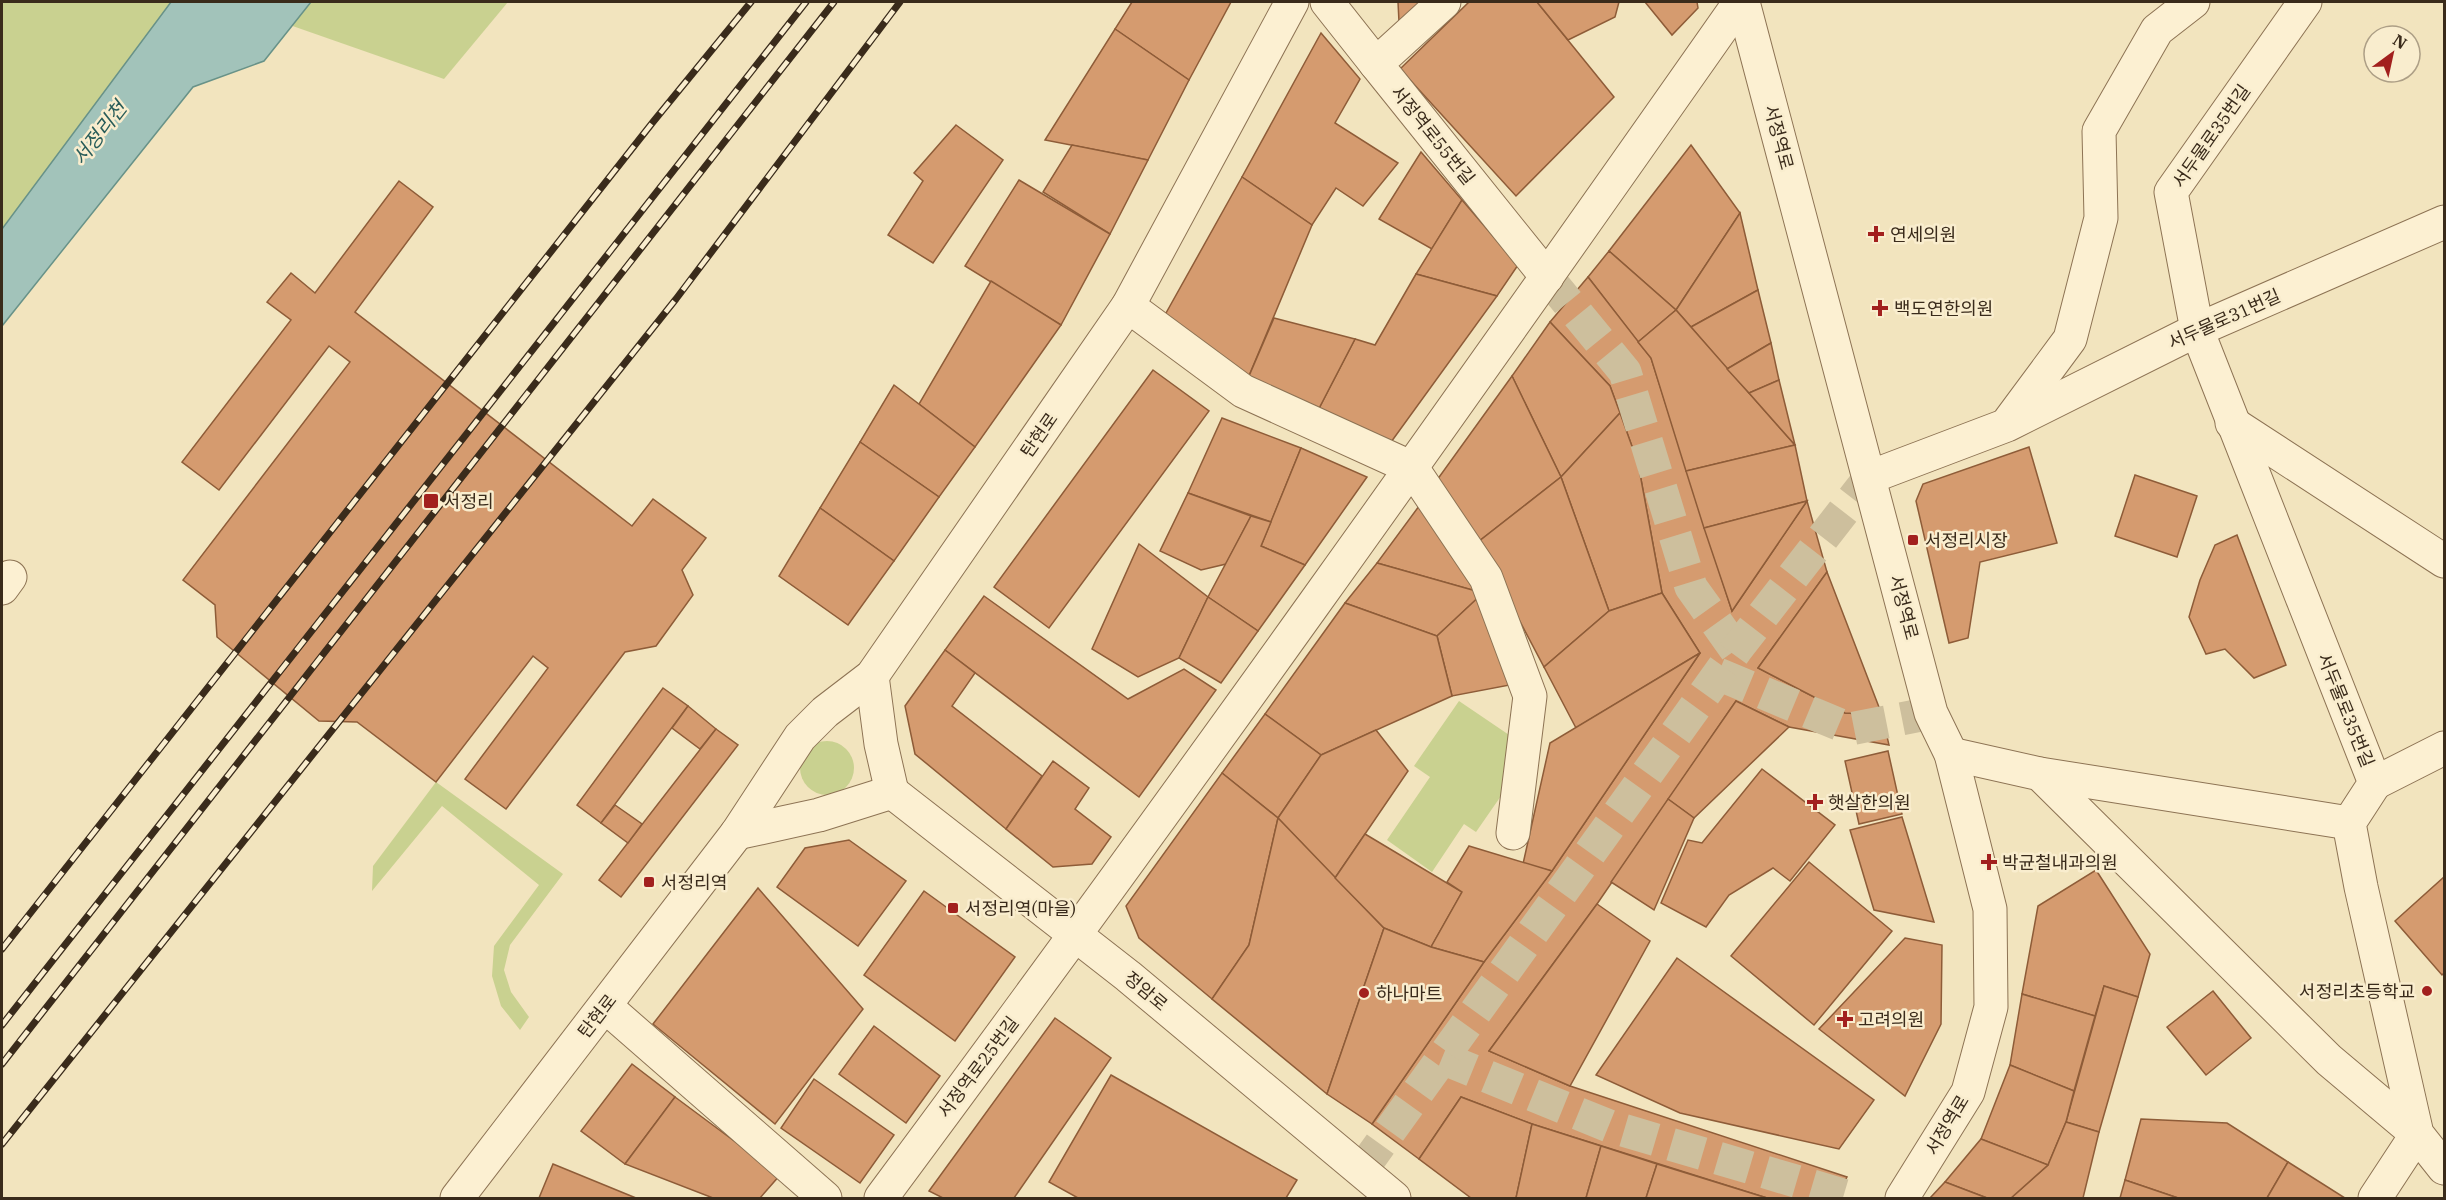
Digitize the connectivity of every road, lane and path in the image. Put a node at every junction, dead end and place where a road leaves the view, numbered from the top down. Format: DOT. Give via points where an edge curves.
graph roads {
  1 [pos="1292,2"];
  2 [pos="1327,2"];
  3 [pos="1444,2"];
  4 [pos="1742,2"];
  5 [pos="2193,2"];
  6 [pos="2305,2"];
  7 [pos="1376,64"];
  8 [pos="2445,222"];
  9 [pos="1547,277"];
  10 [pos="1128,306"];
  11 [pos="2197,330"];
  12 [pos="2232,423"];
  13 [pos="2007,425"];
  14 [pos="1412,468"];
  15 [pos="1870,477"];
  16 [pos="2445,561"];
  17 [pos="872,676"];
  18 [pos="2445,748"];
  19 [pos="1951,754"];
  20 [pos="776,772"];
  21 [pos="2040,774"];
  22 [pos="2375,783"];
  23 [pos="892,792"];
  24 [pos="819,815"];
  25 [pos="2349,823"];
  26 [pos="737,833"];
  27 [pos="1513,833"];
  28 [pos="1076,936"];
  29 [pos="605,1006"];
  30 [pos="2417,1134"];
  31 [pos="2445,1168"];
  32 [pos="457,1198"];
  33 [pos="825,1198"];
  34 [pos="881,1198"];
  35 [pos="1394,1198"];
  36 [pos="1902,1198"];
  37 [pos="2375,1198"];
  1 -- 10 [label="street, 탄현로"];
  2 -- 7 [label="street, 서정역로55번길"];
  3 -- 7 [label="street"];
  4 -- 9 [label="street, 서정역로25번길"];
  4 -- 15 [label="street, 서정역로"];
  5 -- 13 [label="street" via="2157,30 2099,131 2101,218 2070,339"];
  6 -- 11 [label="street, 서두물로35번길" via="2171,192"];
  7 -- 9 [label="street, 서정역로55번길"];
  8 -- 11 [label="street, 서두물로31번길"];
  9 -- 14 [label="street, 서정역로25번길"];
  10 -- 14 [label="street" via="1243,391"];
  10 -- 17 [label="street, 탄현로"];
  11 -- 12 [label="street, 서두물로35번길"];
  11 -- 13 [label="street, 서두물로31번길"];
  12 -- 16 [label="street"];
  12 -- 22 [label="street, 서두물로35번길"];
  13 -- 15 [label="street, 서두물로31번길"];
  14 -- 27 [label="street" via="1486,578 1530,696"];
  14 -- 28 [label="street, 서정역로25번길"];
  15 -- 19 [label="street, 서정역로" via="1931,713"];
  17 -- 20 [label="street, 탄현로" via="825,712 800,737"];
  17 -- 23 [label="street"];
  18 -- 22 [label="street"];
  19 -- 21 [label="street"];
  19 -- 36 [label="street, 서정역로" via="1990,909 1991,1007 1968,1092"];
  20 -- 24 [label="street" via="793,797"];
  20 -- 26 [label="street, 탄현로"];
  21 -- 25 [label="street"];
  21 -- 30 [label="street" via="2329,1060"];
  22 -- 25 [label="street, 서두물로35번길"];
  23 -- 24 [label="street"];
  23 -- 28 [label="street, 정암로"];
  24 -- 26 [label="street"];
  25 -- 30 [label="street"];
  26 -- 29 [label="street, 탄현로"];
  28 -- 34 [label="street, 서정역로25번길"];
  28 -- 35 [label="street, 정암로"];
  29 -- 32 [label="street, 탄현로"];
  29 -- 33 [label="street"];
  30 -- 31 [label="street"];
  30 -- 37 [label="street"];
}
